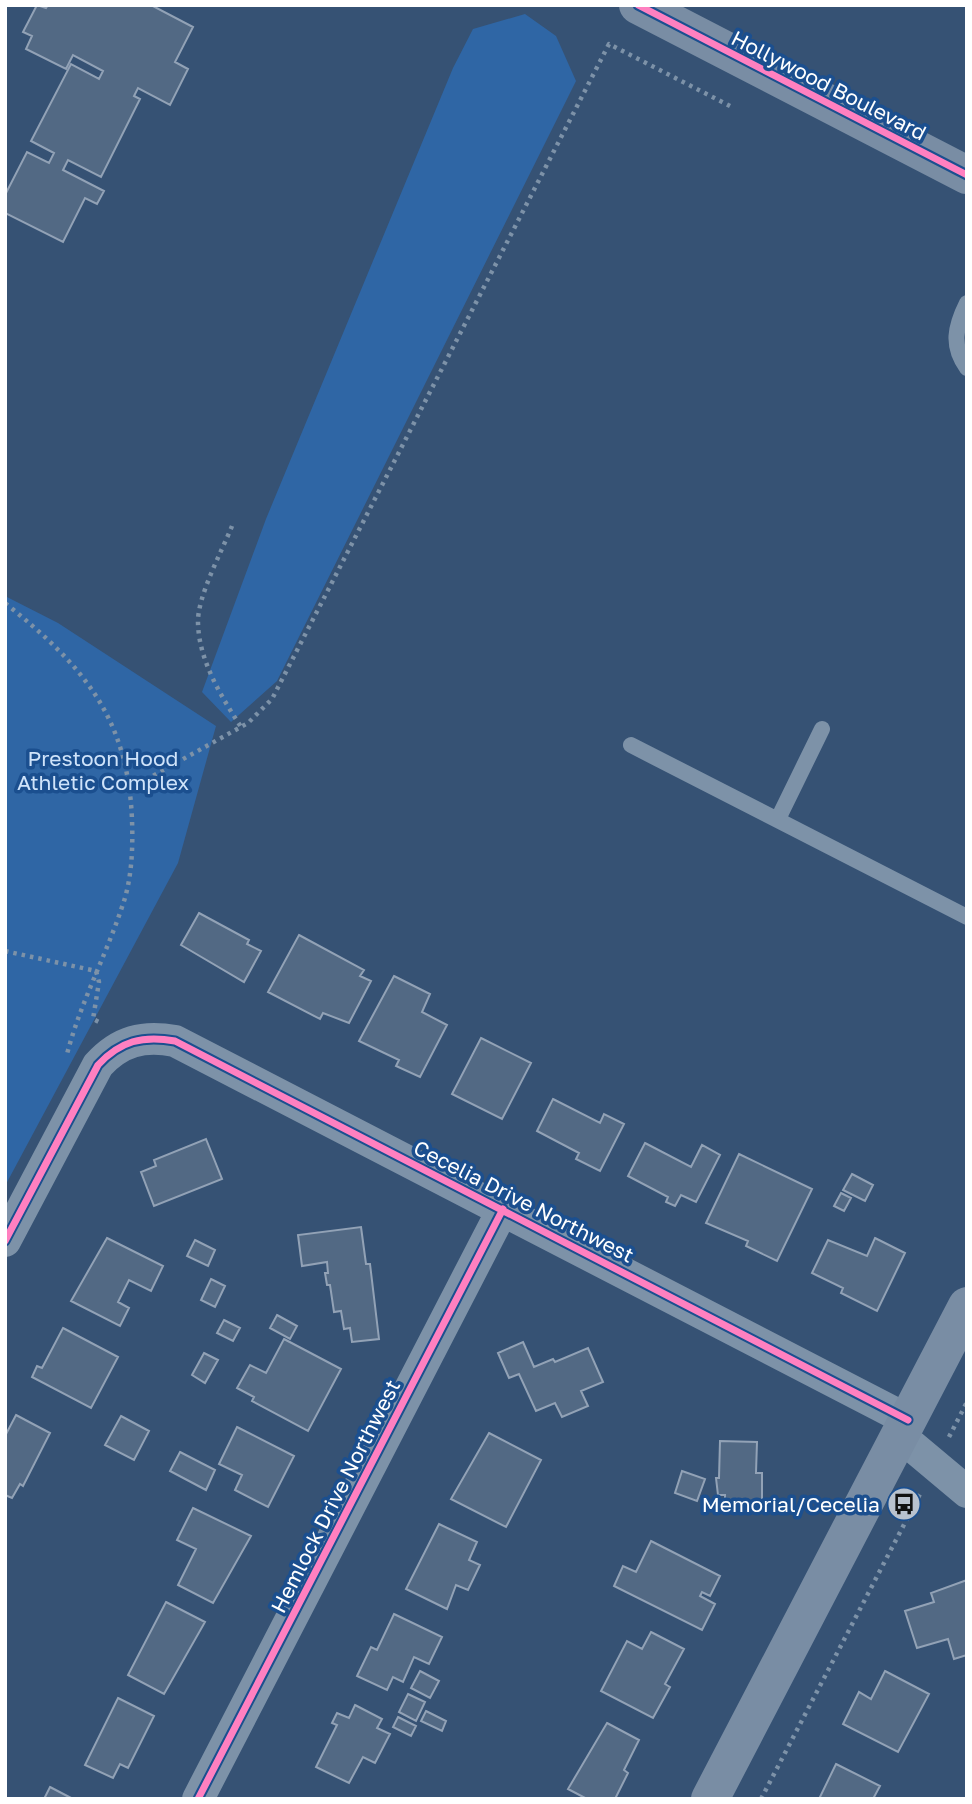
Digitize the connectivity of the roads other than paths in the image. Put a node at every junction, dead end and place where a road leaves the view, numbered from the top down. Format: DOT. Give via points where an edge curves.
graph roads {
  1 [pos="638,5"];
  2 [pos="676,14"];
  3 [pos="967,176"];
  4 [pos="967,303"];
  5 [pos="967,368"];
  6 [pos="822,729"];
  7 [pos="631,745"];
  8 [pos="778,819"];
  9 [pos="967,917"];
  10 [pos="503,1209"];
  11 [pos="5,1241"];
  12 [pos="967,1306"];
  13 [pos="904,1427"];
  14 [pos="967,1492"];
  15 [pos="198,1799"];
  16 [pos="710,1799"];
  1 -- 2 [label="street, Hollywood Boulevard"];
  2 -- 3 [label="street, Hollywood Boulevard"];
  4 -- 5 [label="lane" via="954,339"];
  6 -- 8 [label="lane"];
  7 -- 8 [label="lane"];
  8 -- 9 [label="lane"];
  10 -- 11 [label="street, Cecelia Drive Northwest" via="175,1041 149,1036 118,1046 98,1065"];
  10 -- 13 [label="street, Cecelia Drive Northwest"];
  10 -- 15 [label="street, Hemlock Drive Northwest"];
  12 -- 13 [label="street"];
  13 -- 14 [label="street, Cecelia Drive Northwest" via="934,1465"];
  13 -- 16 [label="street"];
}
